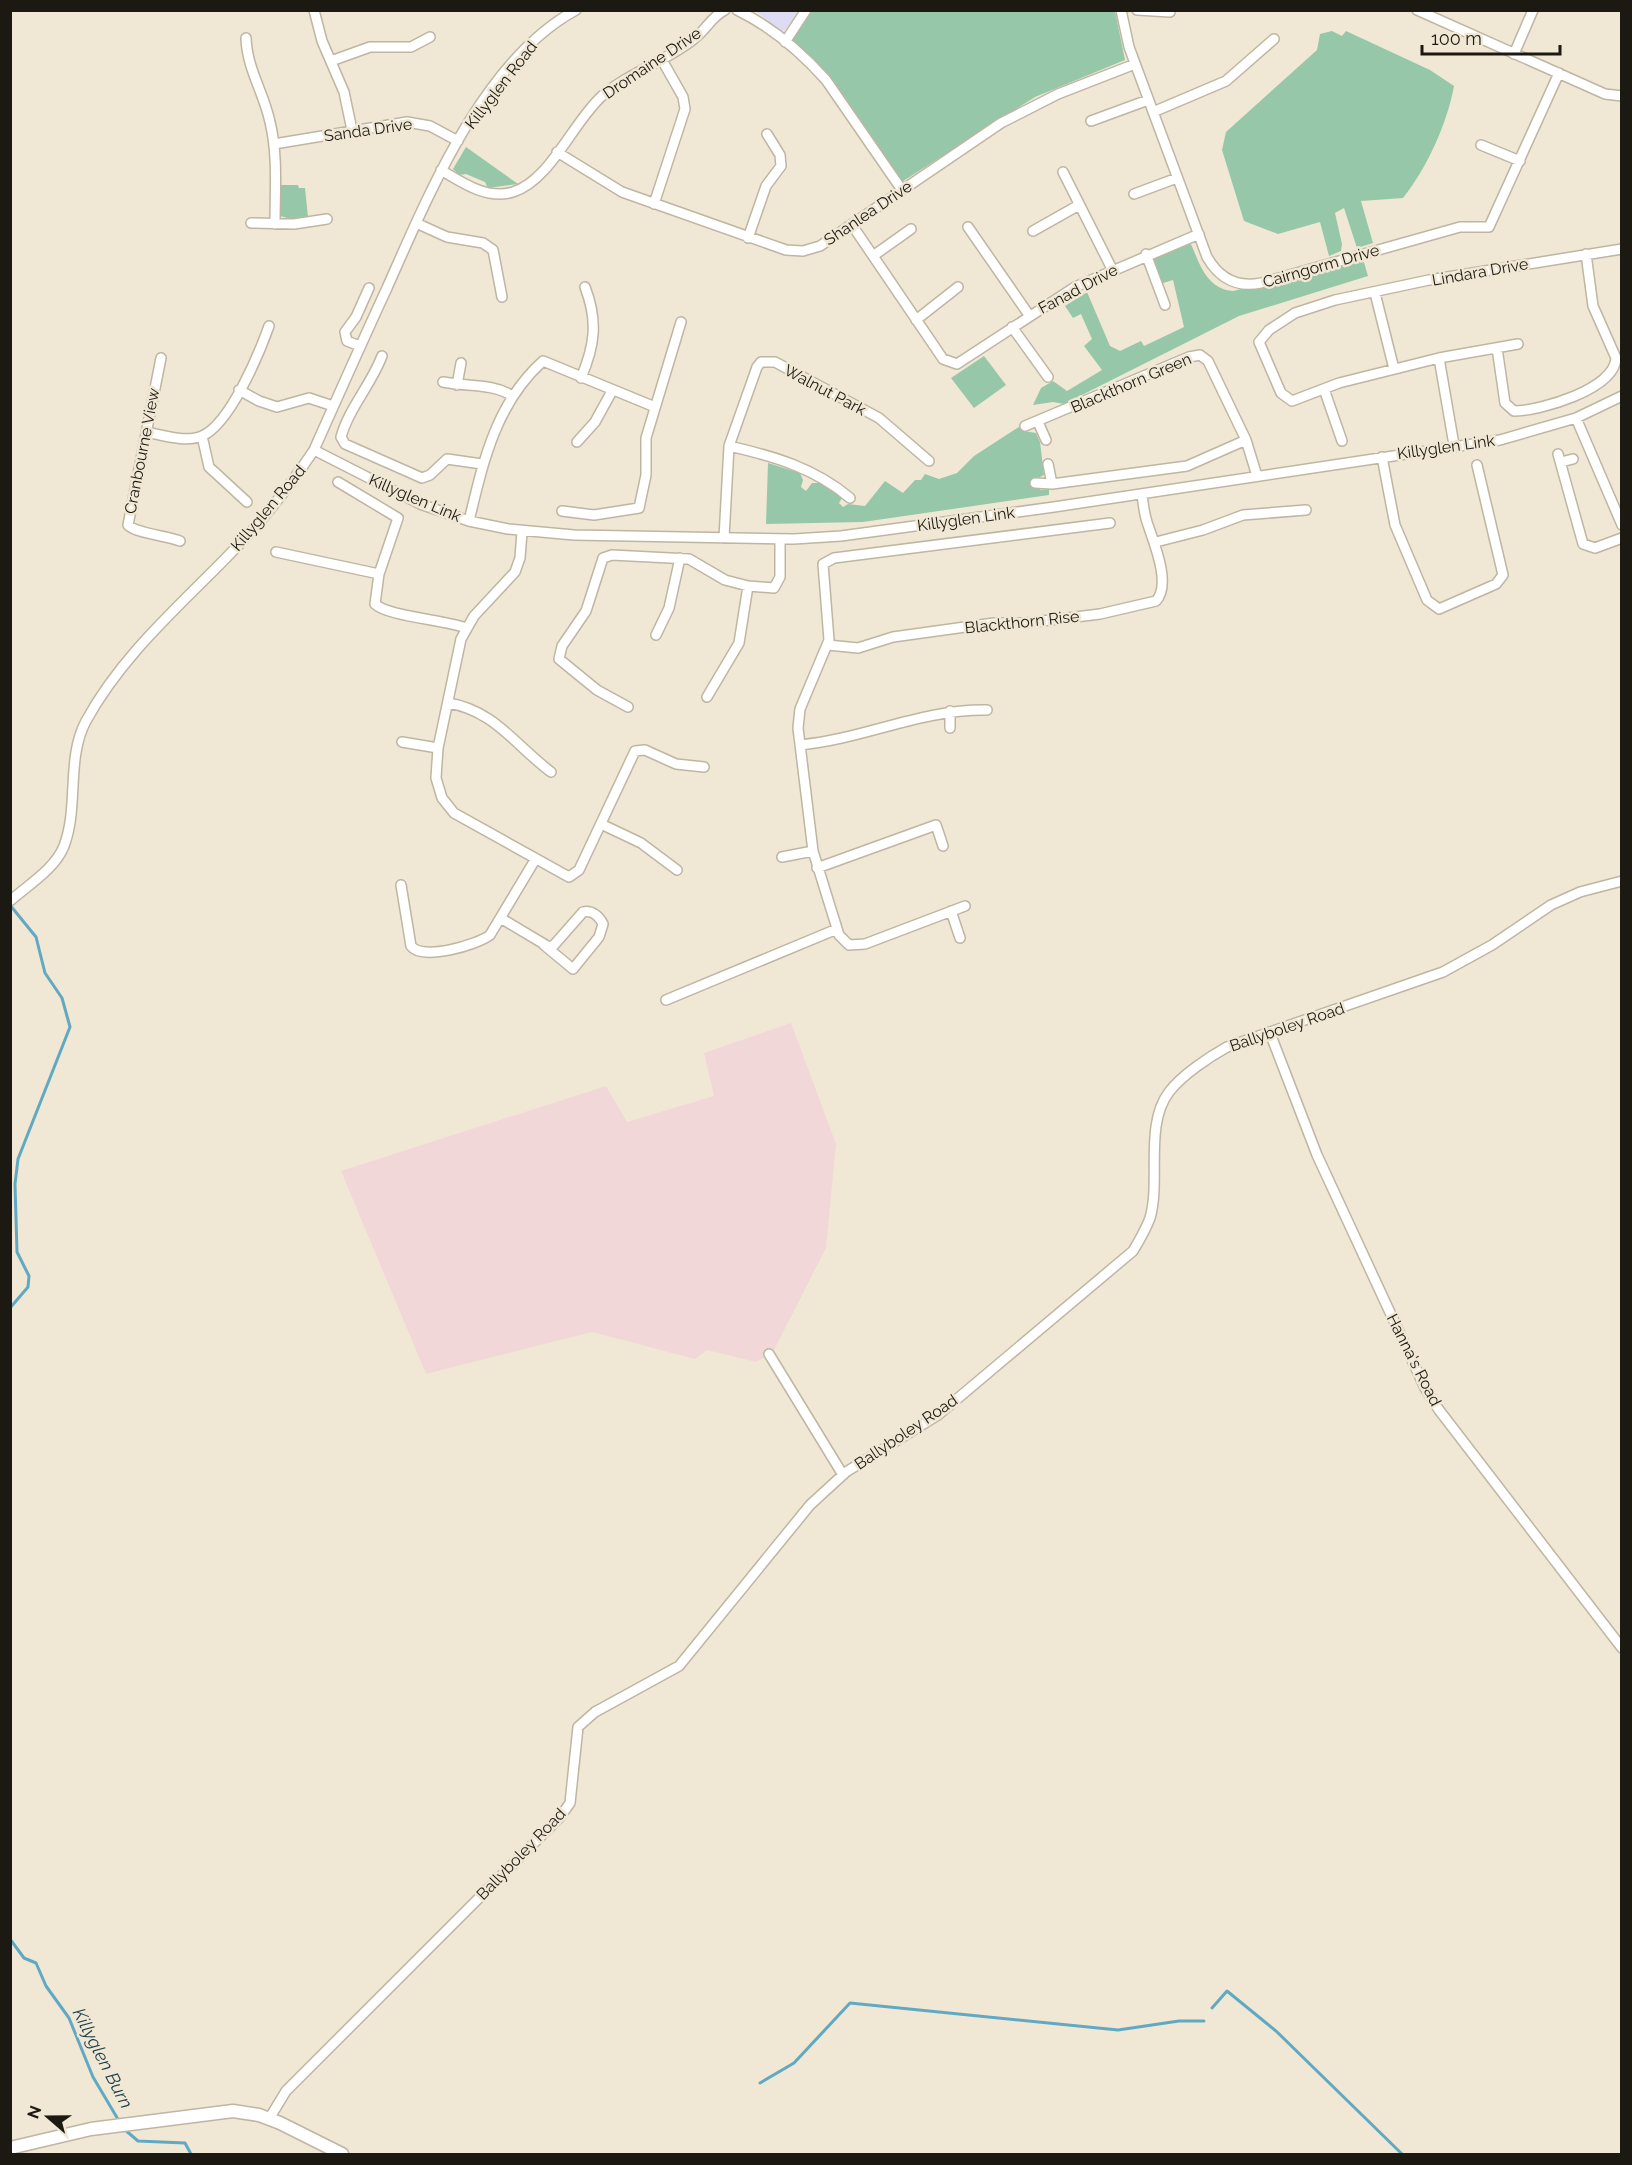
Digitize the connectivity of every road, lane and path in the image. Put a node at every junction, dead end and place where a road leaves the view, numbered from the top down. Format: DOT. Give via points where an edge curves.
graph roads {
  1 [pos="314,10"];
  2 [pos="576,10"];
  3 [pos="724,10"];
  4 [pos="737,10"];
  5 [pos="806,10"];
  6 [pos="1121,10"];
  7 [pos="1137,10"];
  8 [pos="1417,10"];
  9 [pos="1533,10"];
  10 [pos="1170,12"];
  11 [pos="563,14"];
  12 [pos="430,37"];
  13 [pos="246,38"];
  14 [pos="1274,39"];
  15 [pos="785,42"];
  16 [pos="1514,54"];
  17 [pos="662,60"];
  18 [pos="331,61"];
  19 [pos="1135,64"];
  20 [pos="1559,73"];
  21 [pos="1622,96"];
  22 [pos="1148,100"];
  23 [pos="1153,112"];
  24 [pos="1091,121"];
  25 [pos="352,130"];
  26 [pos="767,134"];
  27 [pos="458,141"];
  28 [pos="274,144"];
  29 [pos="1480,145"];
  30 [pos="557,152"];
  31 [pos="1520,161"];
  32 [pos="441,170"];
  33 [pos="1063,172"];
  34 [pos="1177,178"];
  35 [pos="902,190"];
  36 [pos="1134,194"];
  37 [pos="654,204"];
  38 [pos="1079,205"];
  39 [pos="327,219"];
  40 [pos="251,223"];
  41 [pos="416,223"];
  42 [pos="275,224"];
  43 [pos="852,225"];
  44 [pos="968,227"];
  45 [pos="912,229"];
  46 [pos="1033,231"];
  47 [pos="1199,234"];
  48 [pos="748,238"];
  49 [pos="1622,249"];
  50 [pos="1146,254"];
  51 [pos="1586,254"];
  52 [pos="873,256"];
  53 [pos="1112,269"];
  54 [pos="585,287"];
  55 [pos="958,287"];
  56 [pos="369,288"];
  57 [pos="1375,293"];
  58 [pos="502,297"];
  59 [pos="1165,305"];
  60 [pos="1029,315"];
  61 [pos="916,320"];
  62 [pos="681,322"];
  63 [pos="269,326"];
  64 [pos="1012,327"];
  65 [pos="1518,344"];
  66 [pos="360,346"];
  67 [pos="1497,348"];
  68 [pos="382,356"];
  69 [pos="161,358"];
  70 [pos="1439,358"];
  71 [pos="461,363"];
  72 [pos="1394,369"];
  73 [pos="1048,377"];
  74 [pos="581,378"];
  75 [pos="443,382"];
  76 [pos="458,385"];
  77 [pos="1324,388"];
  78 [pos="239,390"];
  79 [pos="612,391"];
  80 [pos="513,396"];
  81 [pos="1622,396"];
  82 [pos="333,406"];
  83 [pos="655,407"];
  84 [pos="1576,418"];
  85 [pos="1038,422"];
  86 [pos="1026,426"];
  87 [pos="146,432"];
  88 [pos="202,436"];
  89 [pos="1046,440"];
  90 [pos="1246,440"];
  91 [pos="1342,441"];
  92 [pos="577,442"];
  93 [pos="1454,445"];
  94 [pos="729,446"];
  95 [pos="314,450"];
  96 [pos="1382,457"];
  97 [pos="1573,459"];
  98 [pos="929,461"];
  99 [pos="482,464"];
  100 [pos="1048,464"];
  101 [pos="1477,465"];
  102 [pos="1257,476"];
  103 [pos="338,482"];
  104 [pos="1035,483"];
  105 [pos="1052,484"];
  106 [pos="1142,494"];
  107 [pos="850,498"];
  108 [pos="247,502"];
  109 [pos="1306,510"];
  110 [pos="562,512"];
  111 [pos="469,521"];
  112 [pos="1110,522"];
  113 [pos="1622,525"];
  114 [pos="522,532"];
  115 [pos="724,538"];
  116 [pos="1622,538"];
  117 [pos="780,539"];
  118 [pos="180,541"];
  119 [pos="1156,542"];
  120 [pos="276,552"];
  121 [pos="680,558"];
  122 [pos="379,574"];
  123 [pos="748,586"];
  124 [pos="466,628"];
  125 [pos="656,635"];
  126 [pos="828,645"];
  127 [pos="707,697"];
  128 [pos="448,703"];
  129 [pos="628,707"];
  130 [pos="987,710"];
  131 [pos="950,711"];
  132 [pos="950,728"];
  133 [pos="402,742"];
  134 [pos="800,746"];
  135 [pos="438,748"];
  136 [pos="704,767"];
  137 [pos="551,772"];
  138 [pos="601,824"];
  139 [pos="943,846"];
  140 [pos="813,851"];
  141 [pos="783,857"];
  142 [pos="535,860"];
  143 [pos="817,868"];
  144 [pos="677,870"];
  145 [pos="1622,881"];
  146 [pos="401,885"];
  147 [pos="12,900"];
  148 [pos="965,906"];
  149 [pos="951,911"];
  150 [pos="502,919"];
  151 [pos="837,929"];
  152 [pos="960,938"];
  153 [pos="544,945"];
  154 [pos="666,1000"];
  155 [pos="1270,1033"];
  156 [pos="769,1354"];
  157 [pos="843,1475"];
  158 [pos="1622,1648"];
  159 [pos="269,2119"];
  160 [pos="10,2148"];
  161 [pos="342,2154"];
  1 -- 18 [label="street"];
  2 -- 11 [label="street, Killyglen Road"];
  3 -- 17 [label="street, Dromaine Drive" via="693,40"];
  4 -- 15 [label="street"];
  5 -- 15 [label="street"];
  6 -- 19 [label="street, Cairngorm Drive"];
  7 -- 10 [label="street"];
  8 -- 16 [label="street"];
  9 -- 16 [label="street"];
  11 -- 27 [label="street, Killyglen Road" via="524,51"];
  12 -- 18 [label="street" via="411,47 369,47"];
  13 -- 28 [label="street"];
  14 -- 23 [label="street" via="1226,81"];
  15 -- 35 [label="street" via="826,80"];
  16 -- 20 [label="street"];
  17 -- 30 [label="street, Dromaine Drive" via="602,96"];
  17 -- 37 [label="street" via="685,108"];
  18 -- 25 [label="street" via="344,92"];
  19 -- 22 [label="street, Cairngorm Drive"];
  19 -- 35 [label="street, Shanlea Drive" via="1010,118"];
  20 -- 21 [label="street" via="1605,94"];
  20 -- 31 [label="street"];
  22 -- 23 [label="street, Cairngorm Drive"];
  22 -- 24 [label="street"];
  23 -- 34 [label="street, Cairngorm Drive"];
  25 -- 27 [label="street, Sanda Drive" via="412,122 430,126"];
  25 -- 28 [label="street, Sanda Drive"];
  26 -- 48 [label="street" via="780,155 781,166 766,186"];
  27 -- 32 [label="street, Killyglen Road"];
  28 -- 42 [label="street"];
  29 -- 31 [label="street"];
  30 -- 32 [label="street, Dromaine Drive" via="528,186 506,194 481,191"];
  30 -- 37 [label="street, Shanlea Drive" via="609,186"];
  31 -- 47 [label="street, Cairngorm Drive" via="1491,225 1460,227 1250,285 1232,282 1217,271"];
  32 -- 41 [label="street, Killyglen Road"];
  33 -- 38 [label="street"];
  34 -- 36 [label="street"];
  34 -- 47 [label="street, Cairngorm Drive"];
  35 -- 43 [label="street, Shanlea Drive"];
  37 -- 48 [label="street, Shanlea Drive"];
  38 -- 46 [label="street"];
  38 -- 53 [label="street"];
  39 -- 42 [label="street"];
  40 -- 42 [label="street"];
  41 -- 58 [label="street" via="447,237 483,243 494,250"];
  41 -- 66 [label="street, Killyglen Road"];
  43 -- 48 [label="street, Shanlea Drive" via="820,246 803,251"];
  43 -- 52 [label="street"];
  44 -- 60 [label="street"];
  45 -- 52 [label="street"];
  47 -- 50 [label="street, Fanad Drive"];
  49 -- 51 [label="street, Lindara Drive"];
  50 -- 53 [label="street, Fanad Drive"];
  50 -- 59 [label="street"];
  51 -- 57 [label="street, Lindara Drive"];
  51 -- 67 [label="street" via="1593,306 1616,358 1609,373 1575,396 1514,411 1505,403"];
  52 -- 61 [label="street"];
  53 -- 60 [label="street, Fanad Drive"];
  54 -- 74 [label="street" via="595,332"];
  55 -- 61 [label="street"];
  56 -- 66 [label="street" via="345,332 347,341"];
  57 -- 72 [label="street"];
  57 -- 77 [label="street, Lindara Drive" via="1300,310 1259,339 1286,399 1297,400"];
  60 -- 64 [label="street, Fanad Drive"];
  61 -- 64 [label="street, Fanad Drive" via="943,359 950,363 962,362"];
  62 -- 83 [label="street"];
  63 -- 78 [label="street"];
  64 -- 73 [label="street"];
  65 -- 67 [label="street, Lindara Drive"];
  66 -- 82 [label="street, Killyglen Road"];
  67 -- 70 [label="street, Lindara Drive"];
  68 -- 99 [label="street" via="344,426 341,437 345,444 422,478 430,476 447,459"];
  69 -- 87 [label="street, Cranbourne View"];
  70 -- 72 [label="street, Lindara Drive"];
  70 -- 93 [label="street"];
  71 -- 76 [label="street"];
  72 -- 77 [label="street, Lindara Drive"];
  74 -- 79 [label="street"];
  74 -- 80 [label="street" via="543,361"];
  75 -- 76 [label="street"];
  76 -- 80 [label="street" via="493,386"];
  77 -- 91 [label="street"];
  78 -- 82 [label="street" via="277,407 309,398"];
  78 -- 88 [label="street" via="219,422"];
  79 -- 83 [label="street"];
  79 -- 92 [label="street" via="595,422"];
  80 -- 99 [label="street" via="495,428"];
  81 -- 84 [label="street, Killyglen Link"];
  82 -- 95 [label="street, Killyglen Road"];
  83 -- 110 [label="street" via="646,438 646,475 639,508 594,514"];
  84 -- 93 [label="street, Killyglen Link" via="1500,440"];
  84 -- 113 [label="street"];
  85 -- 86 [label="street, Blackthorn Green"];
  85 -- 89 [label="street"];
  85 -- 90 [label="street, Blackthorn Green" via="1198,355 1208,361"];
  87 -- 88 [label="street" via="182,438"];
  87 -- 118 [label="street, Cranbourne View" via="128,525 133,530"];
  88 -- 108 [label="street" via="209,467"];
  90 -- 102 [label="street, Blackthorn Green"];
  90 -- 105 [label="street" via="1192,465"];
  93 -- 96 [label="street, Killyglen Link"];
  94 -- 98 [label="street, Walnut Park" via="757,366 768,360 879,418"];
  94 -- 107 [label="street" via="801,467"];
  94 -- 115 [label="street, Walnut Park"];
  95 -- 111 [label="street, Killyglen Link" via="420,504"];
  95 -- 147 [label="street, Killyglen Road" via="260,523 150,634 100,699 78,743 64,846 46,870"];
  96 -- 101 [label="street" via="1395,525 1427,600 1439,609 1496,584 1503,575"];
  96 -- 102 [label="street, Killyglen Link"];
  97 -- 116 [label="street" via="1559,458 1582,542 1595,548"];
  99 -- 111 [label="street"];
  100 -- 105 [label="street"];
  102 -- 106 [label="street, Killyglen Link"];
  103 -- 122 [label="street" via="398,518"];
  104 -- 105 [label="street"];
  106 -- 117 [label="street, Killyglen Link" via="841,536"];
  106 -- 119 [label="street, Blackthorn Rise" via="1146,521"];
  109 -- 119 [label="street" via="1243,515"];
  111 -- 114 [label="street, Killyglen Link"];
  112 -- 126 [label="street" via="826,560 821,570 829,622"];
  114 -- 115 [label="street, Killyglen Link"];
  114 -- 124 [label="street" via="520,558 514,572"];
  115 -- 117 [label="street, Killyglen Link"];
  117 -- 123 [label="street" via="778,585"];
  119 -- 126 [label="street, Blackthorn Rise" via="1161,592 1151,603 1098,614 888,638 858,648"];
  120 -- 122 [label="street"];
  121 -- 123 [label="street" via="725,580"];
  121 -- 125 [label="street" via="671,602"];
  121 -- 129 [label="street" via="603,558 586,611 560,650 563,665"];
  122 -- 124 [label="street" via="374,600 379,608"];
  123 -- 127 [label="street" via="740,639"];
  124 -- 128 [label="street" via="456,654"];
  126 -- 134 [label="street" via="801,708"];
  128 -- 135 [label="street"];
  128 -- 137 [label="street" via="472,708 490,718"];
  130 -- 131 [label="street"];
  131 -- 132 [label="street"];
  131 -- 134 [label="street" via="831,742"];
  133 -- 135 [label="street"];
  134 -- 140 [label="street"];
  135 -- 142 [label="street" via="437,782 448,808"];
  136 -- 138 [label="street" via="679,765 645,750 635,751"];
  138 -- 142 [label="street" via="575,876 564,875"];
  138 -- 144 [label="street" via="641,843"];
  139 -- 143 [label="street" via="936,825"];
  140 -- 141 [label="street"];
  140 -- 143 [label="street"];
  142 -- 150 [label="street"];
  143 -- 151 [label="street"];
  145 -- 155 [label="street, Ballyboley Road" via="1580,892 1551,905 1443,972"];
  146 -- 150 [label="street" via="410,944 417,952 478,942 490,935"];
  148 -- 149 [label="street"];
  149 -- 151 [label="street" via="866,944 849,945"];
  149 -- 152 [label="street"];
  150 -- 153 [label="street"];
  151 -- 154 [label="street"];
  153 -- 153 [label="street" via="554,945 585,911 599,917 603,924 599,937 573,969"];
  155 -- 157 [label="street, Ballyboley Road" via="1220,1051 1168,1092 1155,1143 1150,1218 1133,1251 938,1415"];
  155 -- 158 [label="street, Hanna's Road" via="1317,1155 1425,1388"];
  156 -- 157 [label="street"];
  157 -- 159 [label="street, Ballyboley Road" via="810,1506 679,1666 595,1712 578,1727 570,1803 560,1816 286,2091"];
  159 -- 160 [label="main road" via="233,2111 131,2122"];
  159 -- 161 [label="main road"];
}
